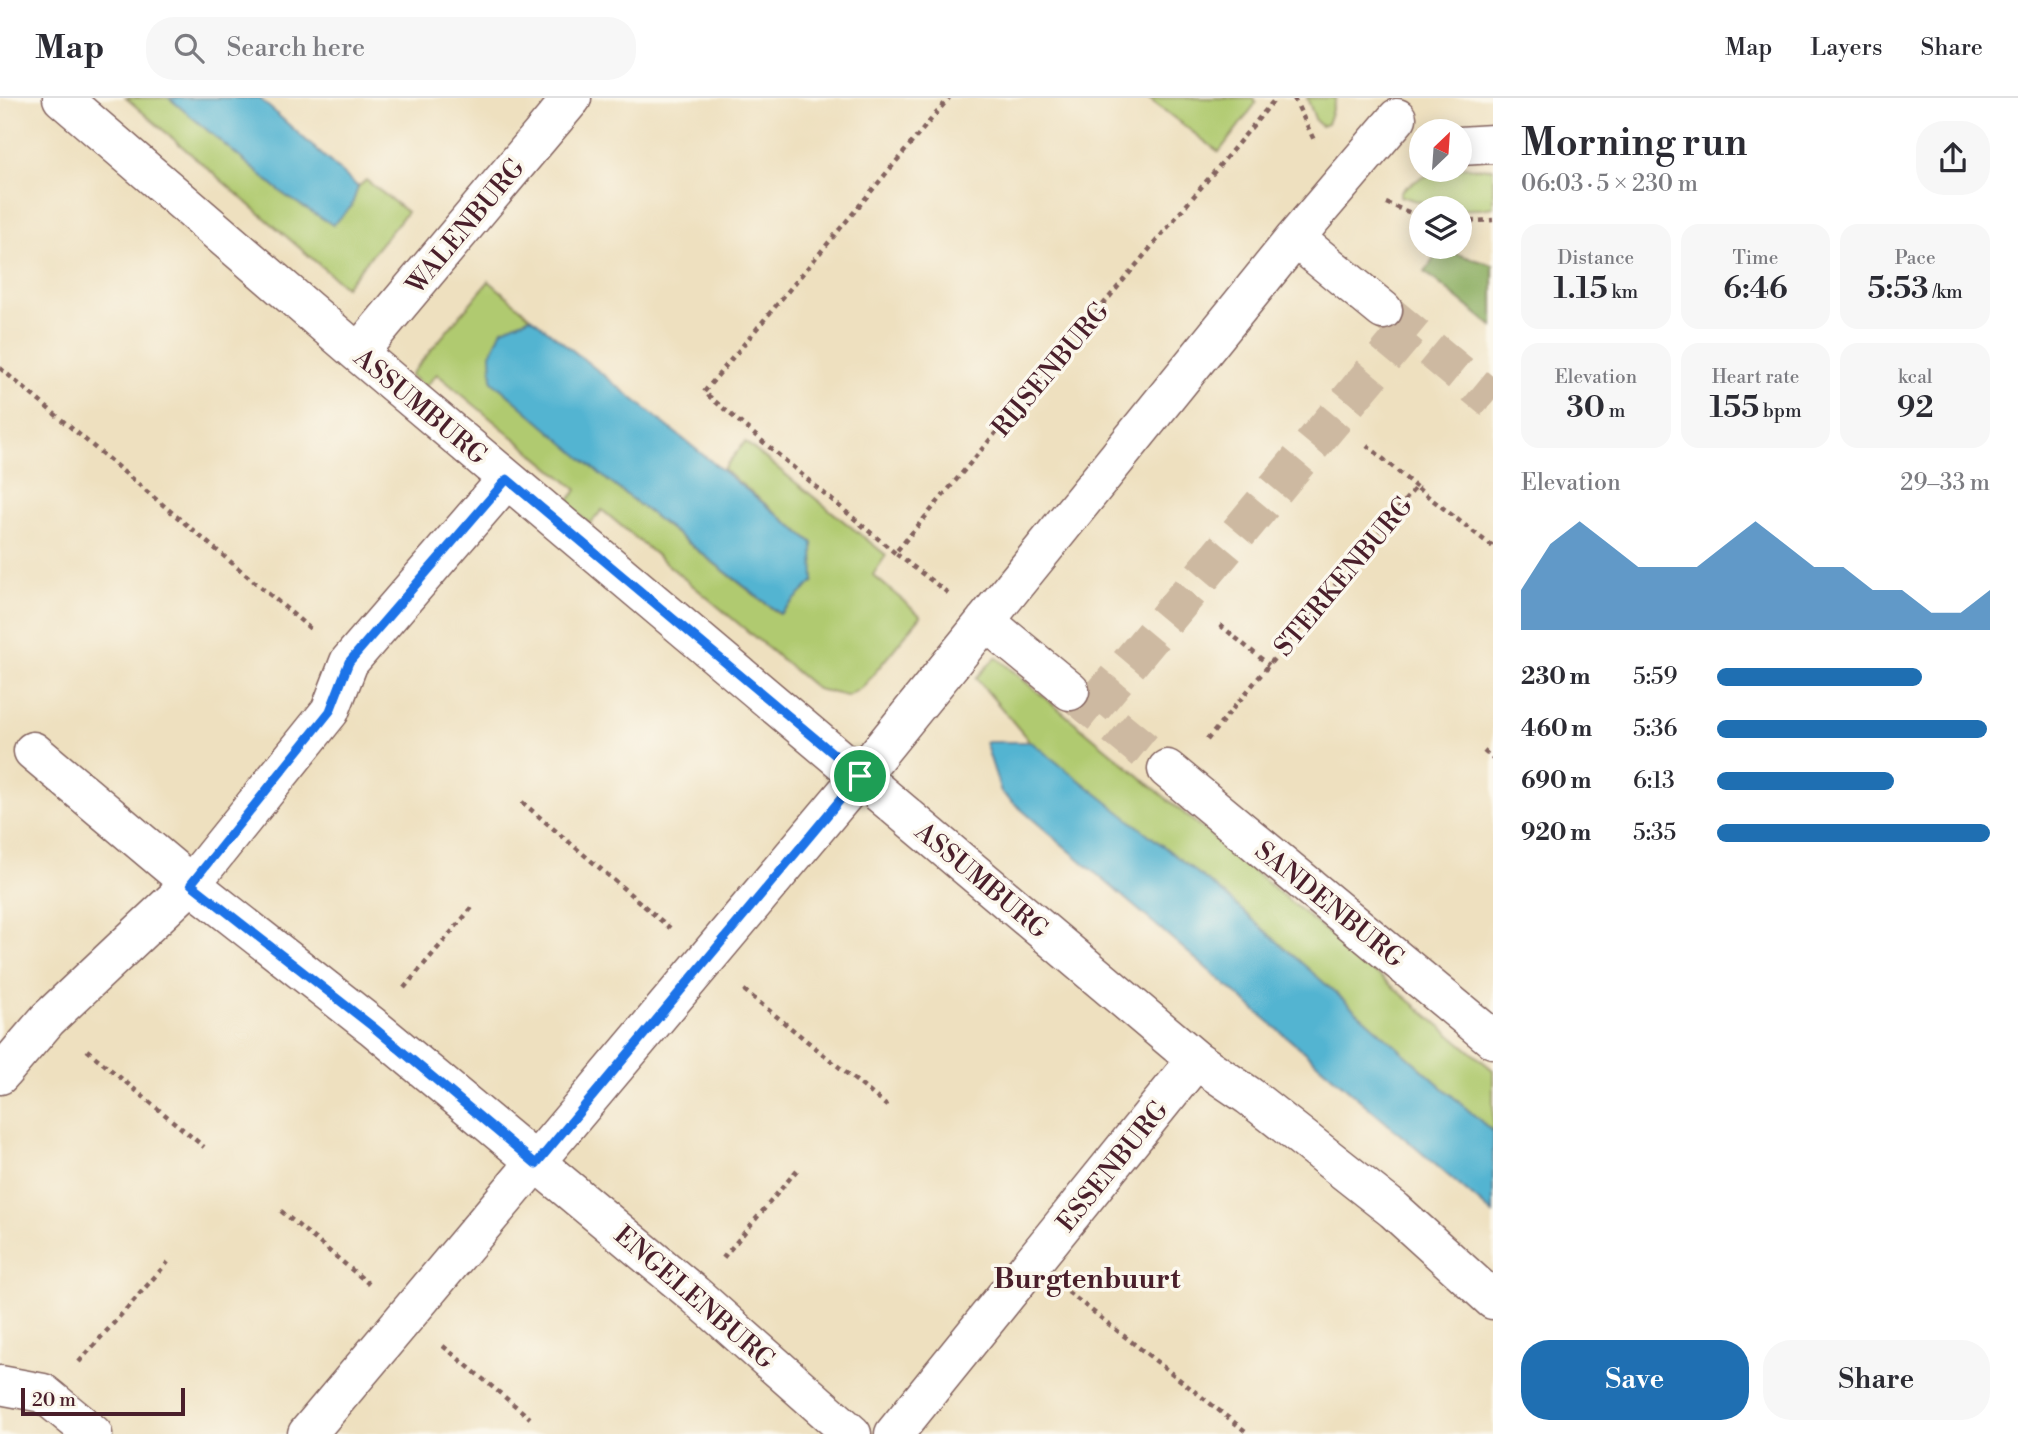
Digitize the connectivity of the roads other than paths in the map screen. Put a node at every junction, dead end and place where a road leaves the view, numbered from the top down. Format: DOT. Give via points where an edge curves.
graph roads {
  1 [pos="62,98"];
  2 [pos="572,98"];
  3 [pos="1399,117"];
  4 [pos="1493,144"];
  5 [pos="1472,145"];
  6 [pos="1295,238"];
  7 [pos="1383,310"];
  8 [pos="358,353"];
  9 [pos="507,479"];
  10 [pos="985,621"];
  11 [pos="1070,691"];
  12 [pos="33,751"];
  13 [pos="1167,769"];
  14 [pos="860,776"];
  15 [pos="191,884"];
  16 [pos="1493,1039"];
  17 [pos="1196,1060"];
  18 [pos="0,1075"];
  19 [pos="536,1164"];
  20 [pos="1493,1300"];
  21 [pos="0,1385"];
  22 [pos="93,1434"];
  23 [pos="307,1434"];
  24 [pos="852,1434"];
  25 [pos="894,1434"];
  1 -- 8 [label="street, ASSUMBURG"];
  2 -- 8 [label="street, WALENBURG"];
  3 -- 6 [label="street"];
  4 -- 5 [label="street"];
  6 -- 7 [label="street"];
  6 -- 10 [label="street"];
  8 -- 9 [label="street, ASSUMBURG"];
  9 -- 14 [label="street, ASSUMBURG"];
  9 -- 15 [label="street" via="349,662 330,711"];
  10 -- 11 [label="street"];
  10 -- 14 [label="street"];
  12 -- 15 [label="street, ENGELENBURG"];
  13 -- 16 [label="street, SANDENBURG"];
  14 -- 17 [label="street, ASSUMBURG"];
  14 -- 19 [label="street"];
  15 -- 18 [label="street" via="48,1019"];
  15 -- 19 [label="street, ENGELENBURG" via="372,1026"];
  17 -- 20 [label="street, ASSUMBURG" via="1394,1210"];
  17 -- 25 [label="street, ESSENBURG"];
  19 -- 23 [label="street"];
  19 -- 24 [label="street, ENGELENBURG" via="694,1294"];
  21 -- 22 [label="street" via="43,1393"];
}
